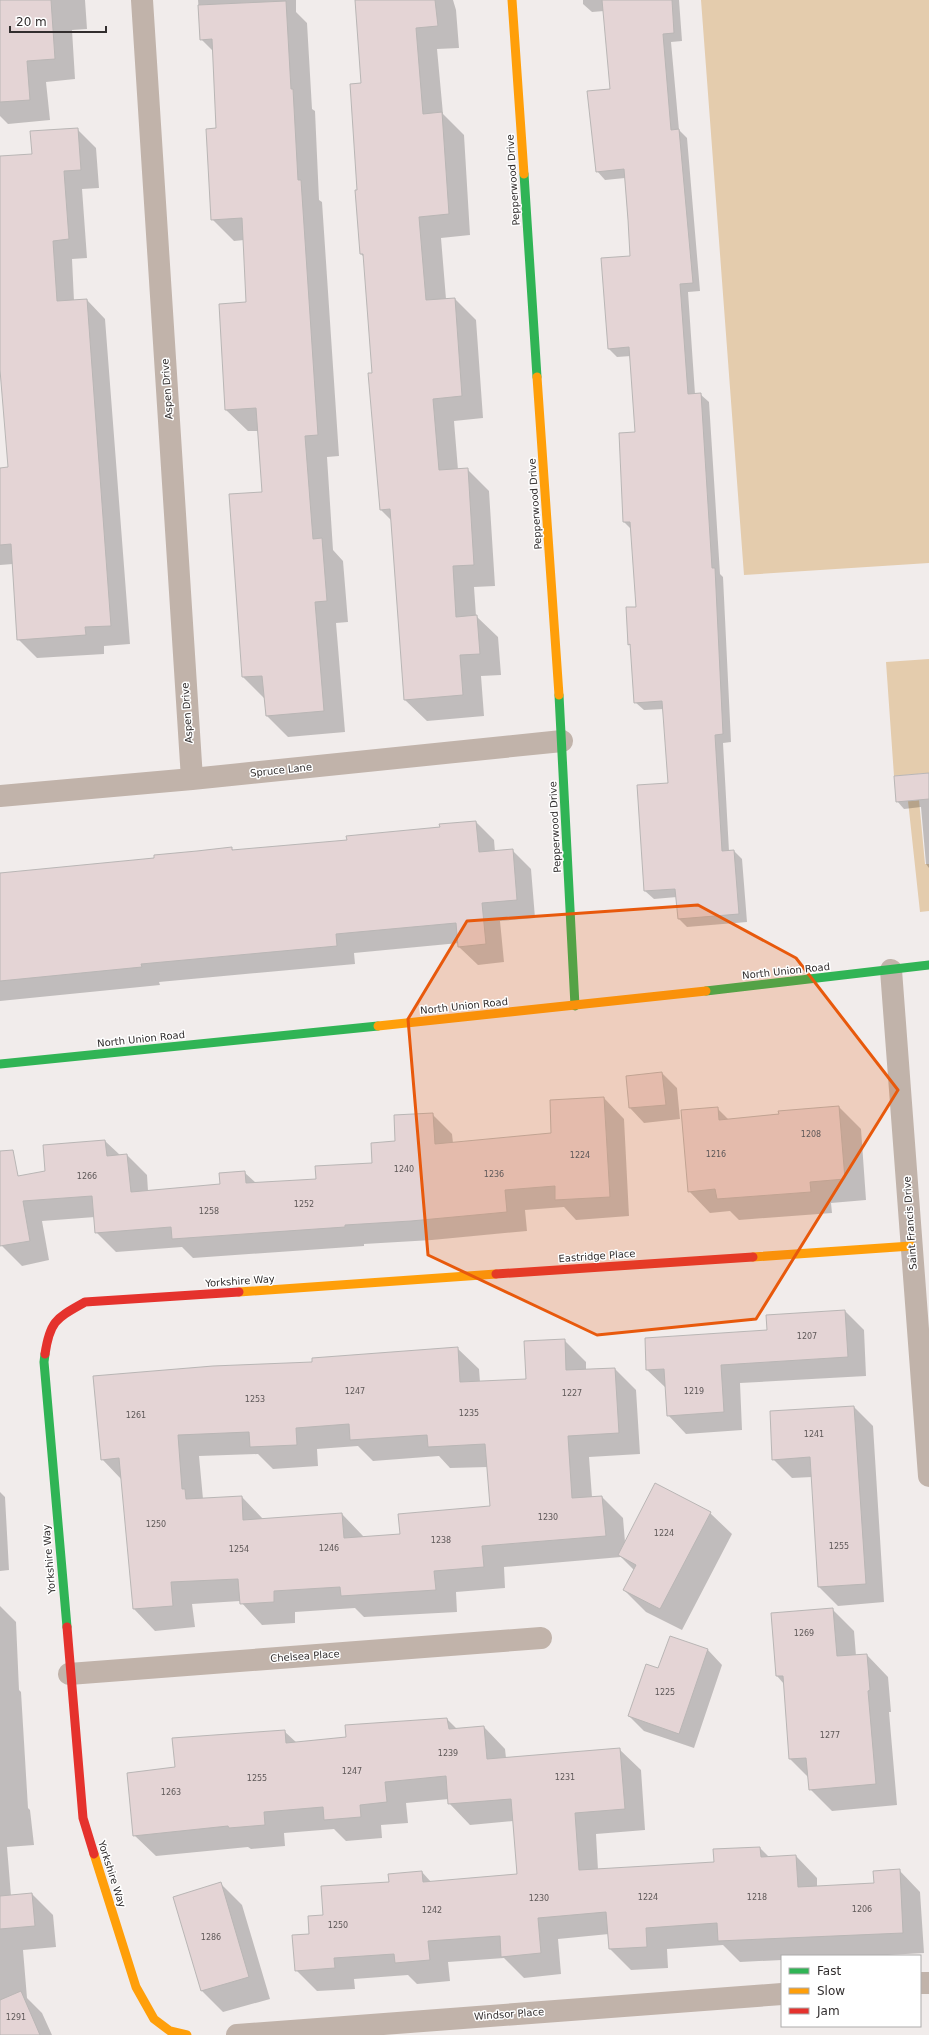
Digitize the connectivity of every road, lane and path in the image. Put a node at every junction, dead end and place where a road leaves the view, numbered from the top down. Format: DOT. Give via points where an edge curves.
graph roads {
  1 [pos="142,0"];
  2 [pos="512,0"];
  3 [pos="562,741"];
  4 [pos="192,779"];
  5 [pos="0,796"];
  6 [pos="929,965"];
  7 [pos="891,970"];
  8 [pos="575,1006"];
  9 [pos="0,1064"];
  10 [pos="911,1246"];
  11 [pos="284,1289"];
  12 [pos="929,1476"];
  13 [pos="541,1638"];
  14 [pos="69,1674"];
  15 [pos="781,1994"];
  16 [pos="187,2035"];
  17 [pos="237,2035"];
  1 -- 4 [label="street, Aspen Drive"];
  2 -- 3 [label="street, Pepperwood Drive"];
  3 -- 4 [label="street, Spruce Lane"];
  3 -- 8 [label="street, Pepperwood Drive"];
  4 -- 5 [label="street, Spruce Lane"];
  6 -- 7 [label="street, North Union Road"];
  7 -- 8 [label="street, North Union Road"];
  7 -- 10 [label="street, Saint Francis Drive"];
  8 -- 9 [label="street, North Union Road"];
  10 -- 11 [label="street, Eastridge Place"];
  10 -- 12 [label="street, Saint Francis Drive"];
  11 -- 14 [label="street, Yorkshire Way" via="86,1302 57,1318 49,1328 44,1362"];
  13 -- 14 [label="street, Chelsea Place"];
  14 -- 16 [label="street, Yorkshire Way" via="82,1818 136,1987 154,2018 170,2031"];
  15 -- 17 [label="street, Windsor Place"];
}
